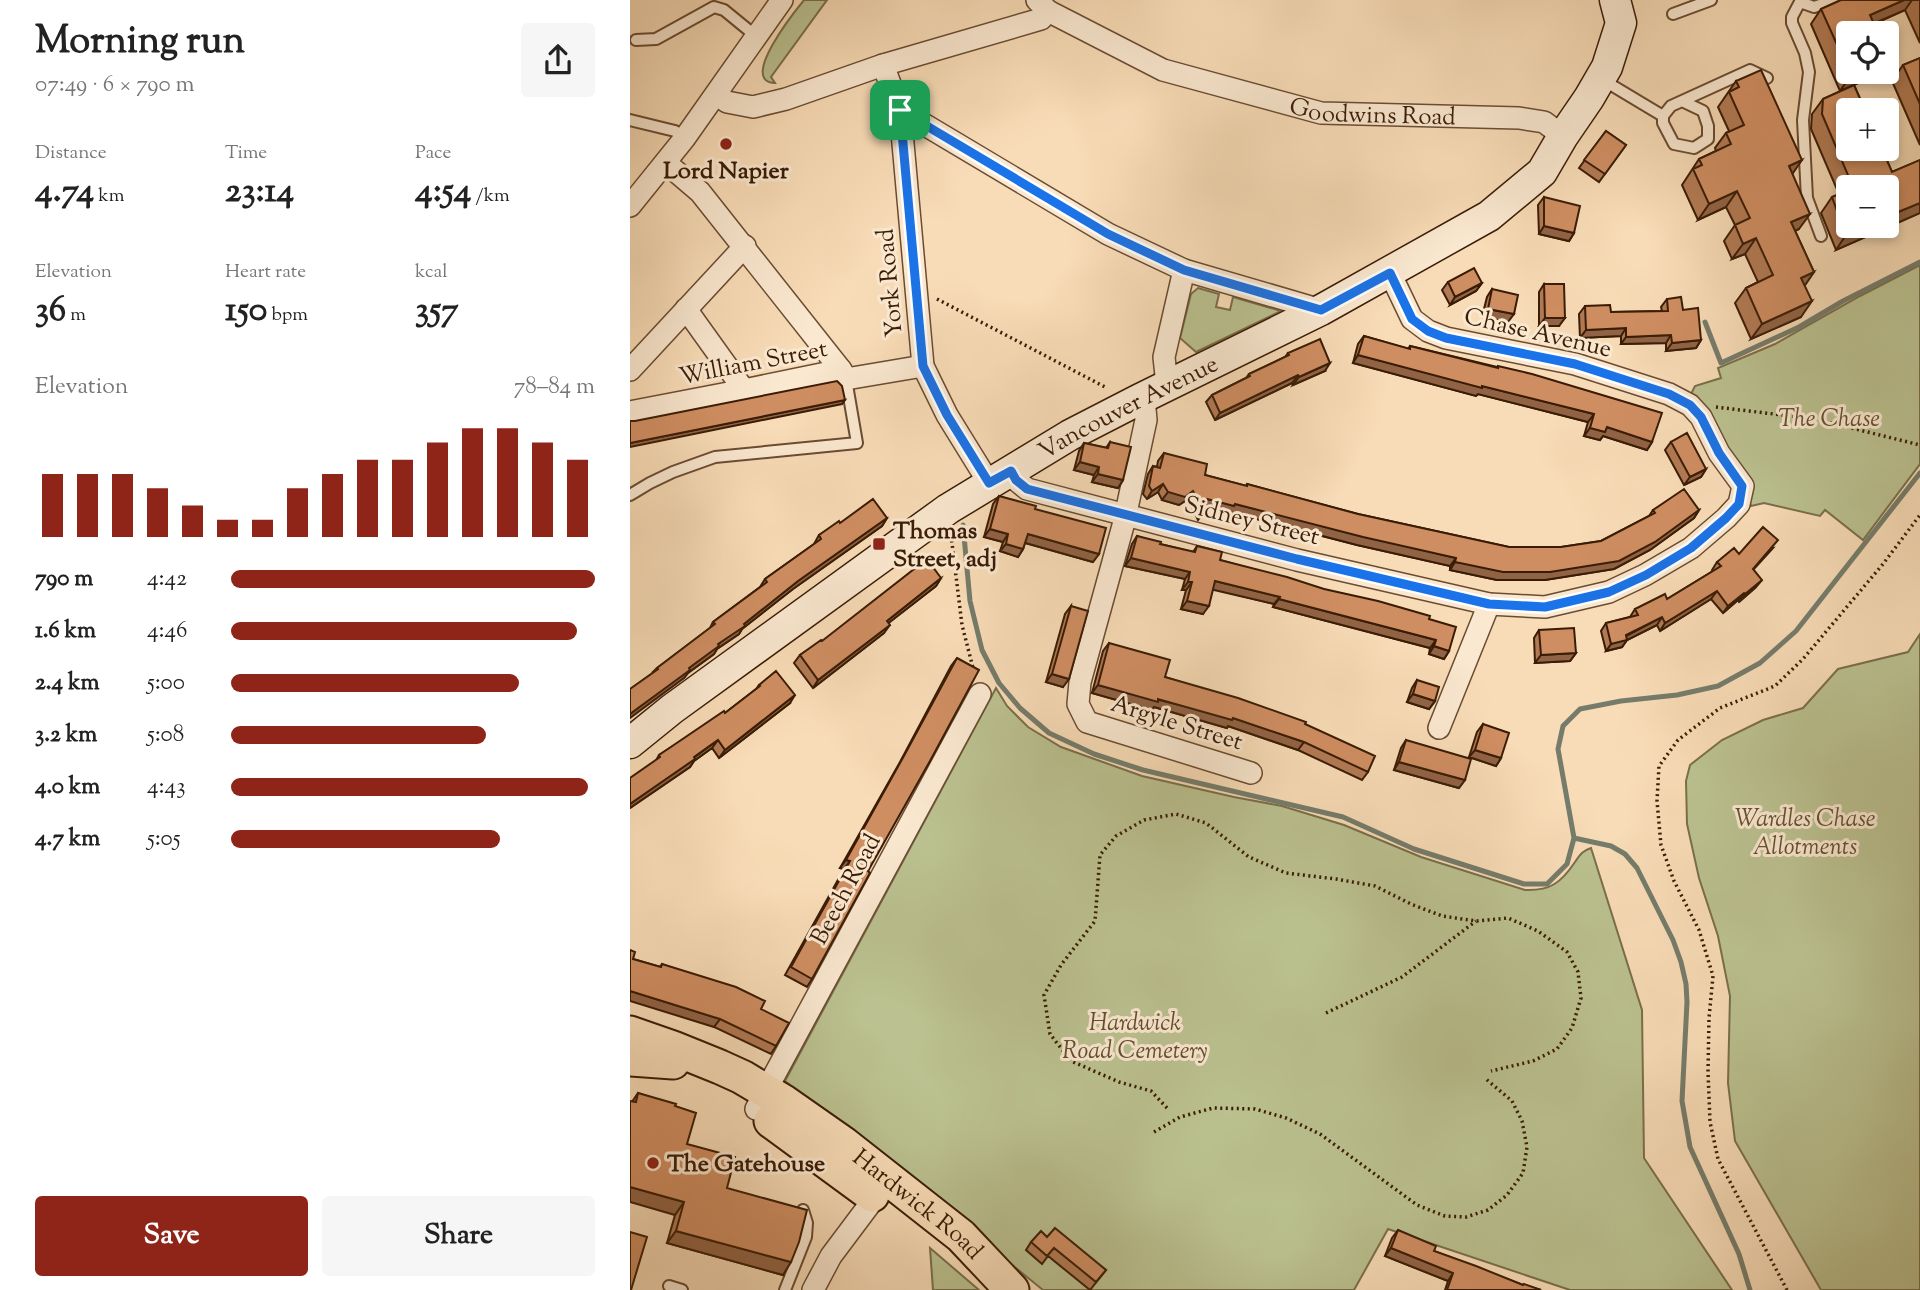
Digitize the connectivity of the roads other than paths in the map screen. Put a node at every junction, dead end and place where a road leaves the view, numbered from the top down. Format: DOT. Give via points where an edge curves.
graph roads {
  1 [pos="782,0"];
  2 [pos="1615,0"];
  3 [pos="1711,0"];
  4 [pos="1835,0"];
  5 [pos="1800,1"];
  6 [pos="713,4"];
  7 [pos="1047,4"];
  8 [pos="1673,14"];
  9 [pos="757,37"];
  10 [pos="636,40"];
  11 [pos="883,65"];
  12 [pos="1767,78"];
  13 [pos="1601,79"];
  14 [pos="717,95"];
  15 [pos="1684,102"];
  16 [pos="900,110"];
  17 [pos="1663,116"];
  18 [pos="630,120"];
  19 [pos="1563,136"];
  20 [pos="684,139"];
  21 [pos="666,163"];
  22 [pos="630,206"];
  23 [pos="1821,236"];
  24 [pos="745,246"];
  25 [pos="1184,270"];
  26 [pos="1390,273"];
  27 [pos="686,309"];
  28 [pos="1321,310"];
  29 [pos="923,366"];
  30 [pos="630,370"];
  31 [pos="844,374"];
  32 [pos="1167,385"];
  33 [pos="744,390"];
  34 [pos="1133,402"];
  35 [pos="630,412"];
  36 [pos="1000,477"];
  37 [pos="1742,486"];
  38 [pos="630,495"];
  39 [pos="1125,514"];
  40 [pos="1489,604"];
  41 [pos="980,694"];
  42 [pos="1439,728"];
  43 [pos="630,743"];
  44 [pos="1251,773"];
  45 [pos="630,1034"];
  46 [pos="630,1050"];
  47 [pos="630,1059"];
  48 [pos="673,1062"];
  49 [pos="761,1100"];
  50 [pos="882,1188"];
  51 [pos="803,1210"];
  52 [pos="669,1286"];
  53 [pos="817,1289"];
  54 [pos="682,1290"];
  55 [pos="785,1290"];
  56 [pos="1007,1290"];
  57 [pos="1013,1290"];
  1 -- 9 [label="street"];
  2 -- 13 [label="main road" via="1621,23"];
  3 -- 8 [label="lane"];
  4 -- 5 [label="lane" via="1814,7"];
  5 -- 23 [label="lane" via="1792,23 1809,72 1803,120 1807,198"];
  6 -- 9 [label="lane"];
  6 -- 10 [label="lane" via="656,39"];
  7 -- 11 [label="street, Goodwins Road" via="1041,19"];
  7 -- 19 [label="street, Goodwins Road" via="1163,70 1321,113 1519,118 1544,122"];
  9 -- 14 [label="street"];
  11 -- 14 [label="street, Goodwins Road" via="753,107"];
  11 -- 16 [label="street, York Road"];
  12 -- 15 [label="lane" via="1750,70"];
  13 -- 17 [label="lane"];
  13 -- 19 [label="main road"];
  14 -- 20 [label="street"];
  15 -- 17 [label="lane" via="1671,106"];
  15 -- 17 [label="lane" via="1703,111 1708,139 1694,148 1674,145"];
  16 -- 25 [label="street" via="1108,234"];
  16 -- 29 [label="street, York Road"];
  18 -- 20 [label="lane" via="675,131"];
  19 -- 26 [label="main road, Vancouver Avenue" via="1542,173 1489,216"];
  20 -- 21 [label="street"];
  21 -- 22 [label="street"];
  21 -- 24 [label="street" via="700,192"];
  24 -- 27 [label="street"];
  24 -- 31 [label="street"];
  25 -- 28 [label="street"];
  25 -- 32 [label="street" via="1164,357"];
  26 -- 28 [label="main road, Vancouver Avenue"];
  26 -- 37 [label="street, Chase Avenue" via="1412,319 1428,331 1575,364 1690,405"];
  27 -- 30 [label="street"];
  27 -- 33 [label="street"];
  28 -- 32 [label="main road, Vancouver Avenue"];
  29 -- 31 [label="street, William Street"];
  29 -- 36 [label="street, York Road" via="947,415"];
  31 -- 33 [label="street, William Street"];
  31 -- 38 [label="lane" via="857,443 715,457 650,482"];
  32 -- 34 [label="main road, Vancouver Avenue"];
  33 -- 35 [label="street, William Street"];
  34 -- 36 [label="main road, Vancouver Avenue"];
  34 -- 39 [label="street" via="1145,409 1146,420"];
  36 -- 39 [label="street, Sidney Street" via="1016,480 1027,489"];
  36 -- 43 [label="main road, Vancouver Avenue" via="948,509"];
  37 -- 40 [label="street, Sidney Street" via="1739,504 1726,518 1691,548 1646,575 1609,592 1545,607"];
  39 -- 40 [label="street, Sidney Street"];
  39 -- 44 [label="street, Argyle Street" via="1078,704 1087,722"];
  40 -- 42 [label="street"];
  41 -- 49 [label="street, Beech Road"];
  45 -- 49 [label="main road, Hardwick Road" via="742,1077"];
  46 -- 48 [label="main road, Hardwick Road"];
  47 -- 48 [label="main road, Hardwick Road"];
  48 -- 49 [label="main road, Hardwick Road"];
  49 -- 50 [label="main road, Hardwick Road" via="844,1144"];
  50 -- 53 [label="street" via="831,1255"];
  50 -- 56 [label="main road, Hardwick Road" via="917,1229"];
  50 -- 57 [label="main road, Hardwick Road" via="961,1236"];
  51 -- 55 [label="lane" via="806,1237"];
  52 -- 54 [label="lane"];
}
